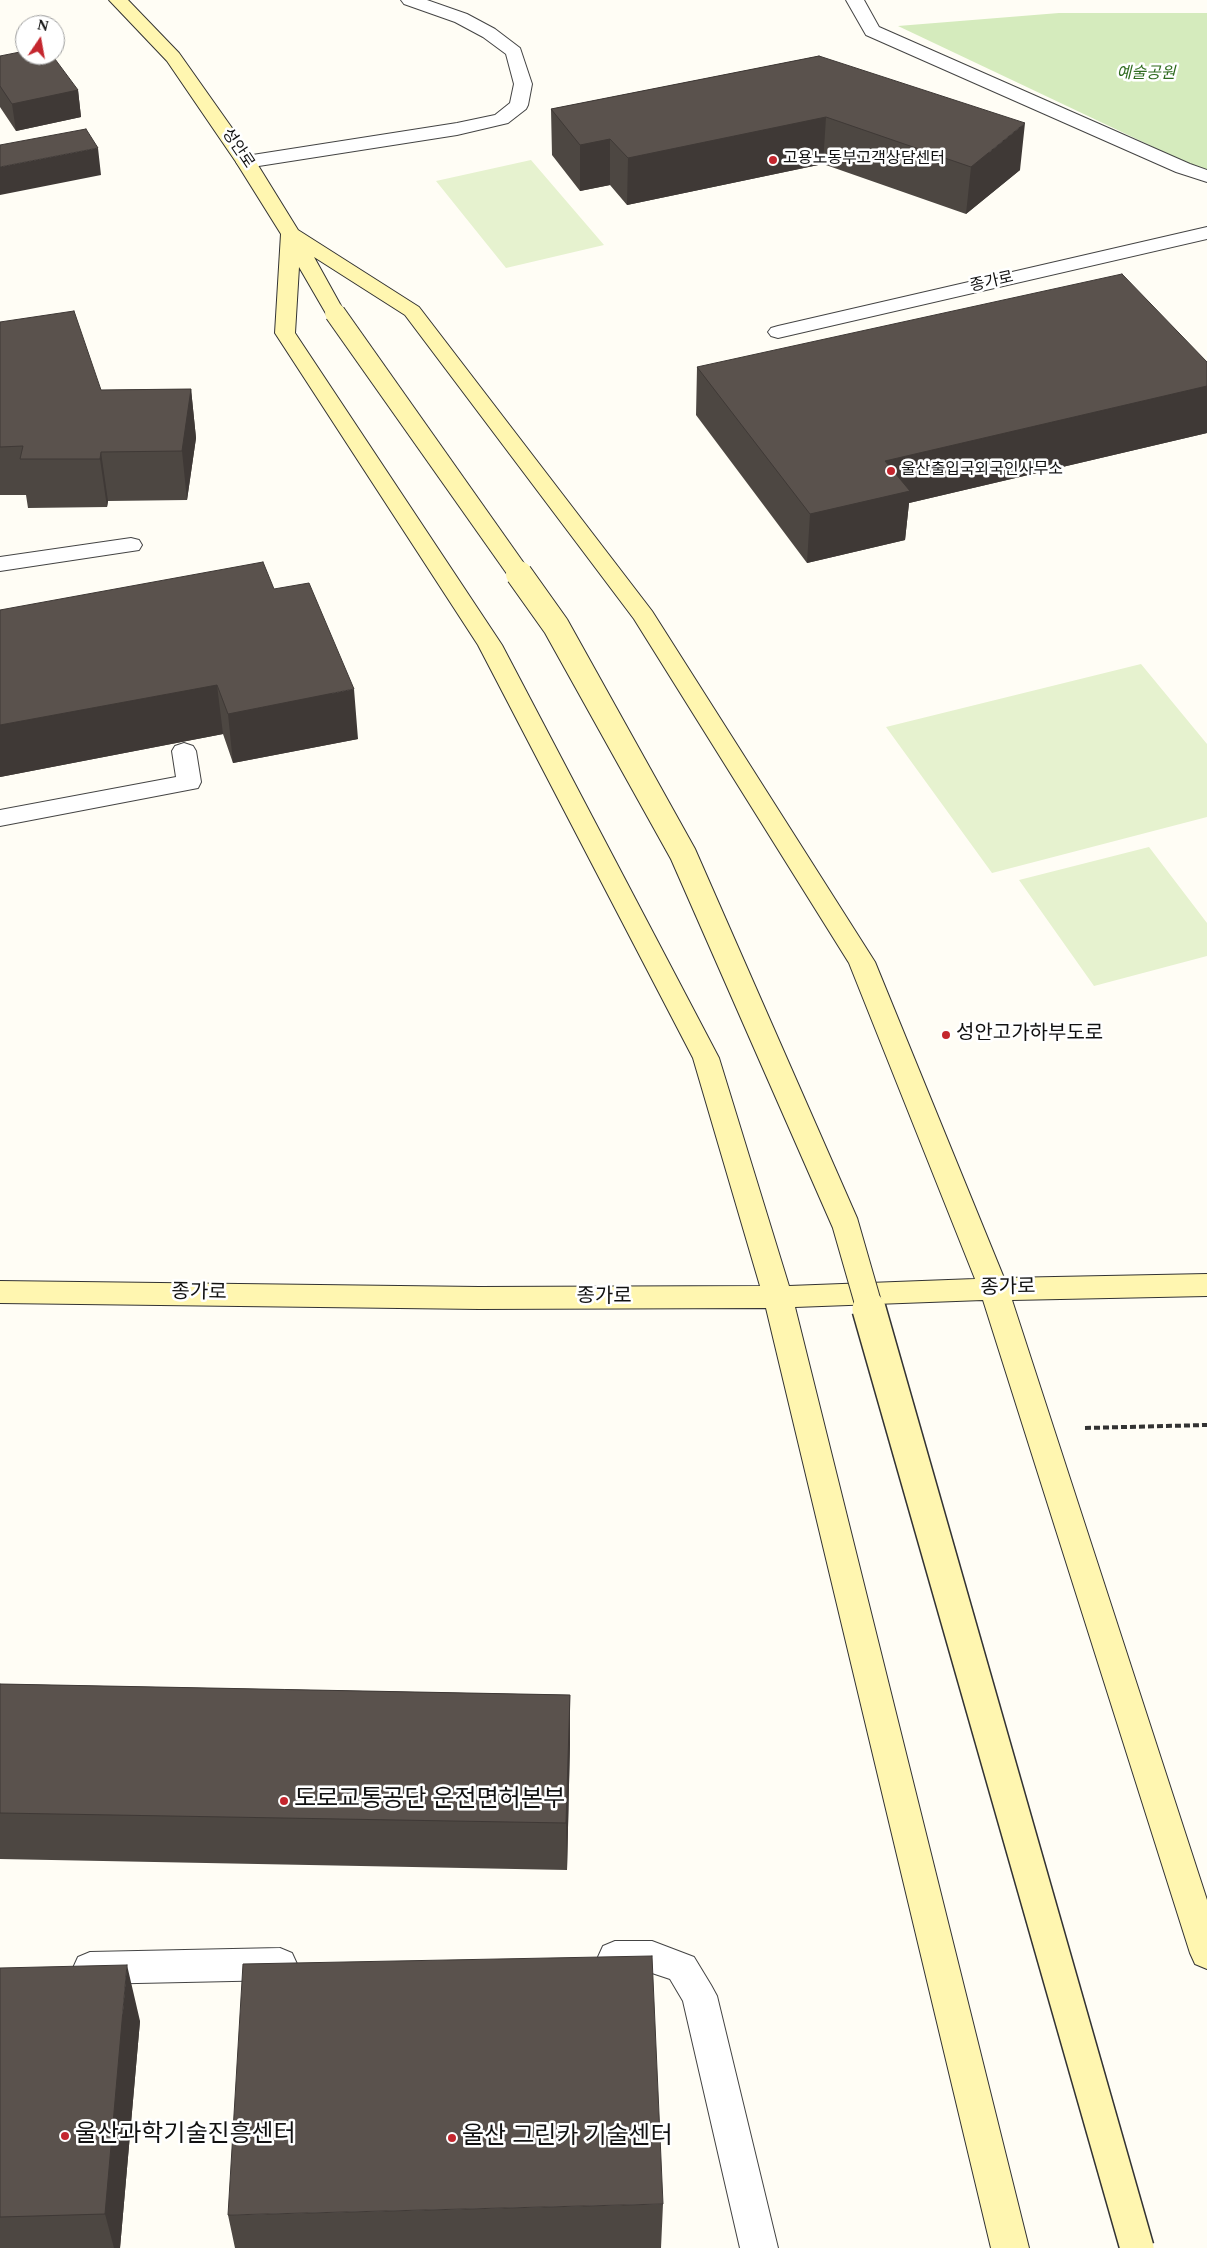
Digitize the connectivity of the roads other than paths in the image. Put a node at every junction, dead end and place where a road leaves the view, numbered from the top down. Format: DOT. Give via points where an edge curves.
graph roads {
  1 [pos="118,0"];
  2 [pos="410,0"];
  3 [pos="854,0"];
  4 [pos="246,162"];
  5 [pos="1207,176"];
  6 [pos="1207,233"];
  7 [pos="291,234"];
  8 [pos="778,332"];
  9 [pos="131,545"];
  10 [pos="0,564"];
  11 [pos="184,751"];
  12 [pos="0,818"];
  13 [pos="1207,1285"];
  14 [pos="994,1289"];
  15 [pos="0,1292"];
  16 [pos="778,1298"];
  17 [pos="1207,1953"];
  18 [pos="583,1958"];
  19 [pos="306,1964"];
  20 [pos="59,1969"];
  21 [pos="760,2248"];
  22 [pos="1010,2248"];
  23 [pos="1137,2248"];
  1 -- 4 [label="street, 성안로" via="173,57"];
  2 -- 4 [label="street" via="461,18 489,32 514,52 523,84 519,105 501,119 457,129"];
  3 -- 5 [label="street" via="872,30"];
  4 -- 7 [label="street, 성안로"];
  6 -- 8 [label="street, 종가로"];
  7 -- 14 [label="street" via="412,311 644,616 862,962"];
  7 -- 16 [label="street" via="285,333 490,645 706,1058"];
  7 -- 23 [label="street, 성안로, bridge" via="335,313 560,634 683,854 845,1223"];
  9 -- 10 [label="street"];
  11 -- 12 [label="street" via="189,782"];
  13 -- 14 [label="street, 종가로"];
  14 -- 16 [label="street, 종가로"];
  14 -- 17 [label="street"];
  15 -- 16 [label="street, 종가로"];
  16 -- 22 [label="street"];
  18 -- 21 [label="street" via="652,1957 682,1968 695,1989"];
  19 -- 20 [label="street"];
}
